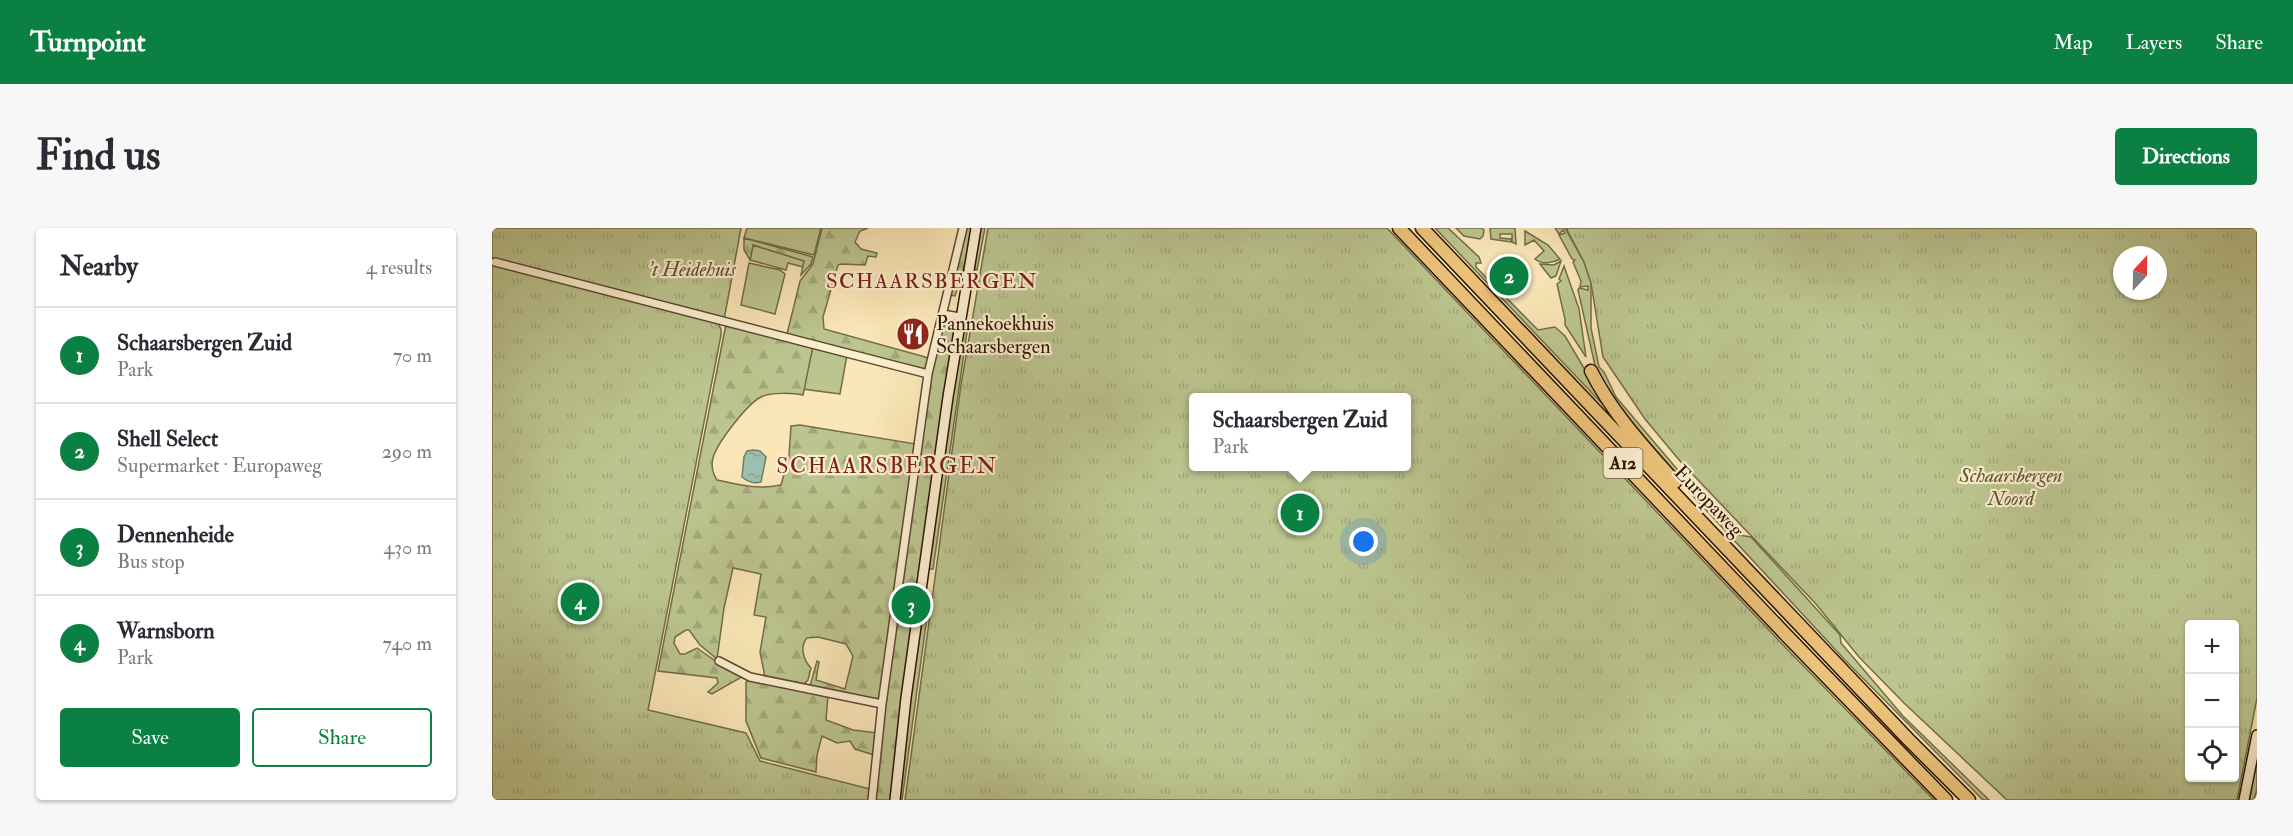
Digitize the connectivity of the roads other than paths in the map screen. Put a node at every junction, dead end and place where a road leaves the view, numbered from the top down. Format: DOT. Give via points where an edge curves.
graph roads {
  1 [pos="963,228"];
  2 [pos="976,228"];
  3 [pos="1399,228"];
  4 [pos="1422,228"];
  5 [pos="495,262"];
  6 [pos="942,314"];
  7 [pos="960,317"];
  8 [pos="1591,371"];
  9 [pos="928,374"];
  10 [pos="1759,582"];
  11 [pos="719,661"];
  12 [pos="882,704"];
  13 [pos="2257,735"];
  14 [pos="872,800"];
  15 [pos="895,800"];
  16 [pos="1946,800"];
  17 [pos="1969,800"];
  18 [pos="2244,800"];
  1 -- 6 [label="street"];
  2 -- 7 [label="main road"];
  3 -- 16 [label="highway, Europaweg / A12"];
  4 -- 10 [label="highway, Europaweg / A12"];
  5 -- 9 [label="street"];
  6 -- 7 [label="street"];
  6 -- 9 [label="street"];
  7 -- 15 [label="main road"];
  8 -- 10 [label="highway, A12" via="1612,408 1637,440"];
  9 -- 12 [label="street"];
  10 -- 17 [label="highway, Europaweg / A12"];
  11 -- 12 [label="street" via="750,677"];
  12 -- 14 [label="street"];
  13 -- 18 [label="main road"];
}
